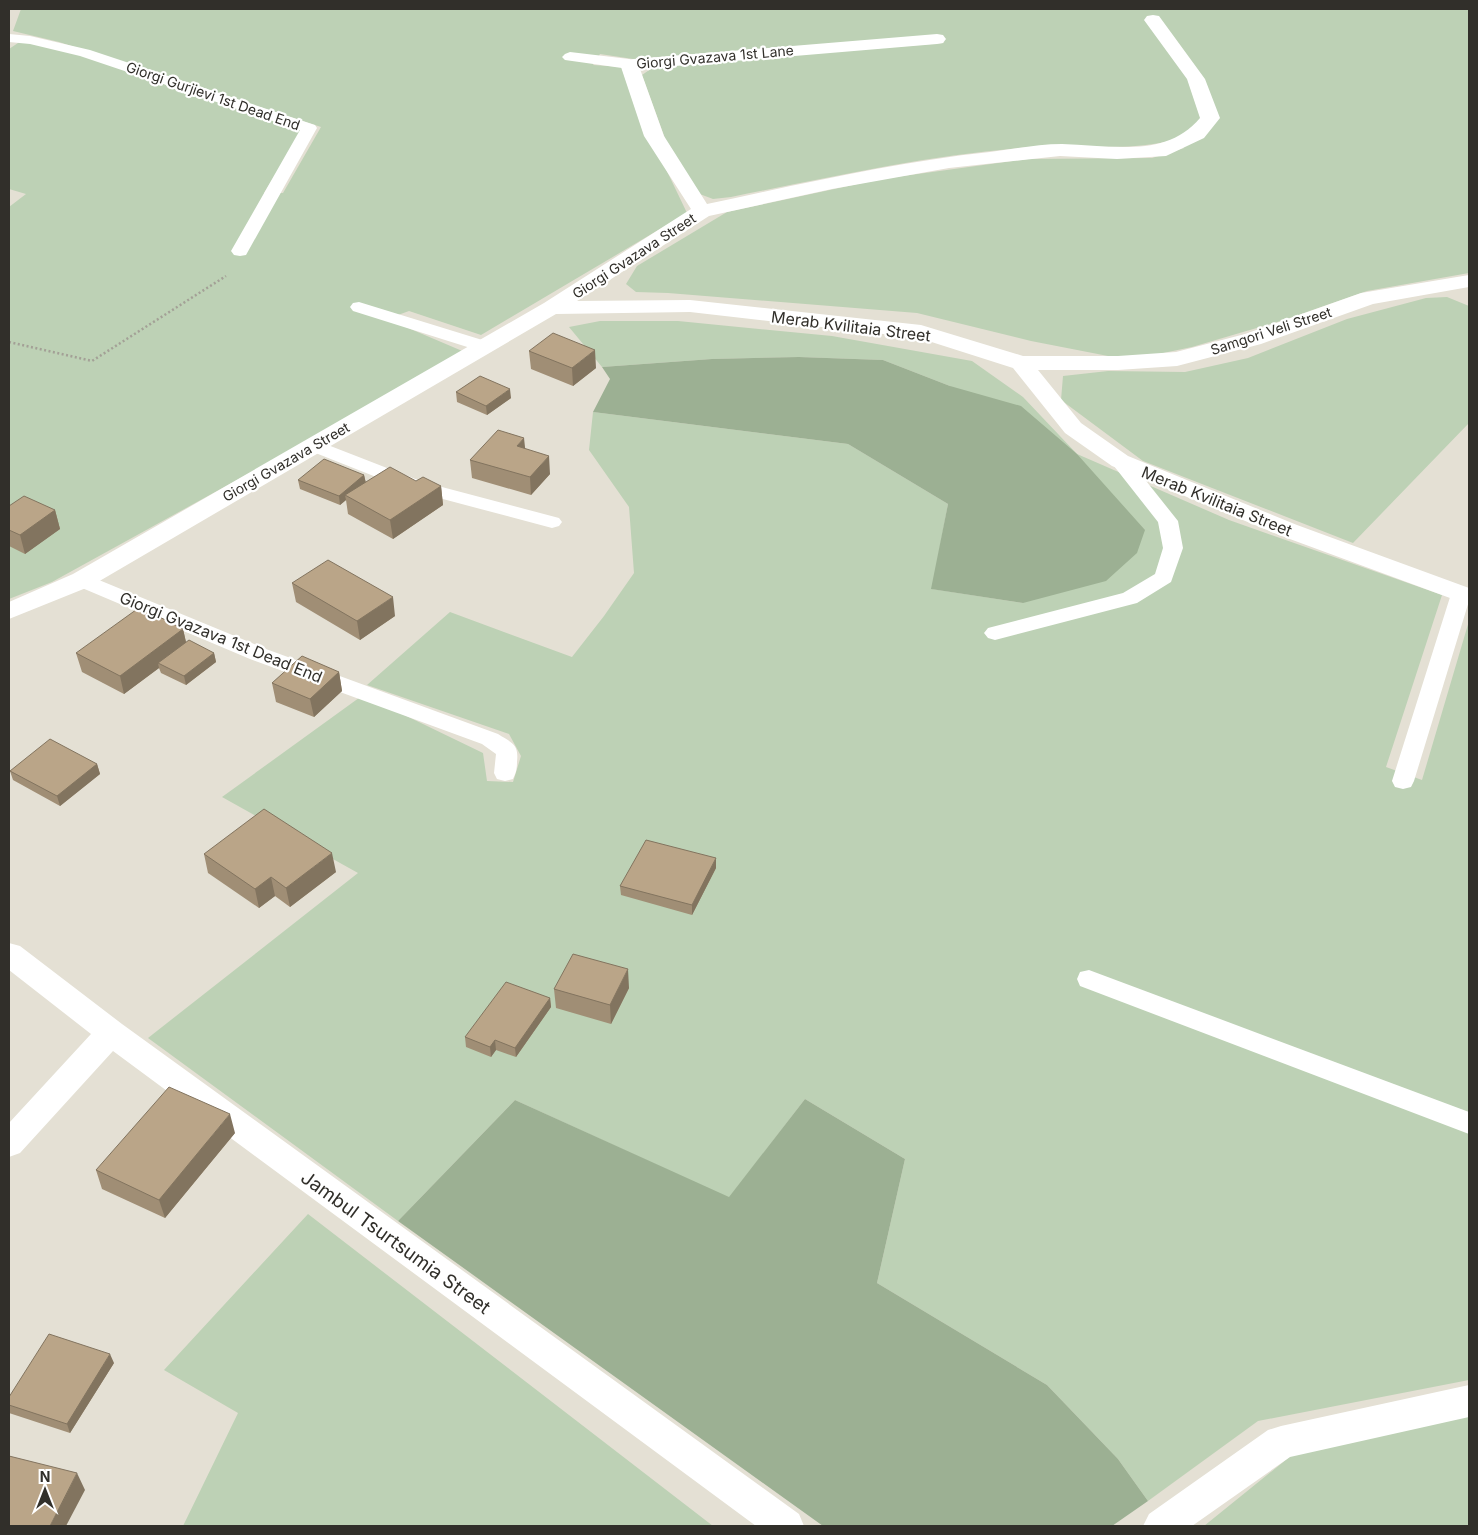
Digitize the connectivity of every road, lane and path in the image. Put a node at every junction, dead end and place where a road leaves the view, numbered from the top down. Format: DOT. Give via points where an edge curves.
graph roads {
  1 [pos="1153,20"];
  2 [pos="9,38"];
  3 [pos="937,39"];
  4 [pos="570,57"];
  5 [pos="629,64"];
  6 [pos="702,211"];
  7 [pos="240,251"];
  8 [pos="1466,285"];
  9 [pos="359,307"];
  10 [pos="552,308"];
  11 [pos="9,342"];
  12 [pos="486,347"];
  13 [pos="1021,363"];
  14 [pos="315,446"];
  15 [pos="1120,461"];
  16 [pos="552,522"];
  17 [pos="82,580"];
  18 [pos="1465,596"];
  19 [pos="9,611"];
  20 [pos="994,633"];
  21 [pos="506,773"];
  22 [pos="1403,781"];
  23 [pos="9,954"];
  24 [pos="1089,979"];
  25 [pos="111,1033"];
  26 [pos="1469,1123"];
  27 [pos="9,1144"];
  28 [pos="1469,1401"];
  29 [pos="786,1526"];
  30 [pos="1162,1526"];
  1 -- 6 [label="street, Giorgi Gvazava Street" via="1196,80 1210,118 1197,134 1166,150 1117,153 1060,150 949,162"];
  2 -- 7 [label="lane, Giorgi Gurjievi 1st Dead End" via="85,52 310,128"];
  3 -- 5 [label="street, Giorgi Gvazava 1st Lane"];
  4 -- 5 [label="lane"];
  5 -- 6 [label="street, Giorgi Gvazava 1st Lane" via="654,136"];
  6 -- 10 [label="street, Giorgi Gvazava Street"];
  7 -- 11 [label="path" via="246,263 92,361"];
  8 -- 13 [label="street, Samgori Veli Street" via="1370,298 1253,339 1177,359"];
  9 -- 12 [label="lane"];
  10 -- 12 [label="street, Giorgi Gvazava Street"];
  10 -- 13 [label="street, Merab Kvilitaia Street" via="690,306 921,332"];
  12 -- 14 [label="street, Giorgi Gvazava Street"];
  13 -- 15 [label="street, Merab Kvilitaia Street" via="1073,428"];
  14 -- 16 [label="lane" via="416,486"];
  14 -- 17 [label="street, Giorgi Gvazava Street"];
  15 -- 18 [label="street, Merab Kvilitaia Street" via="1288,530"];
  15 -- 20 [label="lane" via="1168,521 1173,548 1164,577 1130,598"];
  17 -- 19 [label="street, Giorgi Gvazava Street"];
  17 -- 21 [label="lane, Giorgi Gvazava 1st Dead End" via="258,654 490,739 507,751"];
  18 -- 22 [label="lane"];
  23 -- 25 [label="street, Jambul Tsurtsumia Street"];
  24 -- 26 [label="lane"];
  25 -- 27 [label="street"];
  25 -- 29 [label="street, Jambul Tsurtsumia Street"];
  28 -- 30 [label="street" via="1281,1442"];
}
